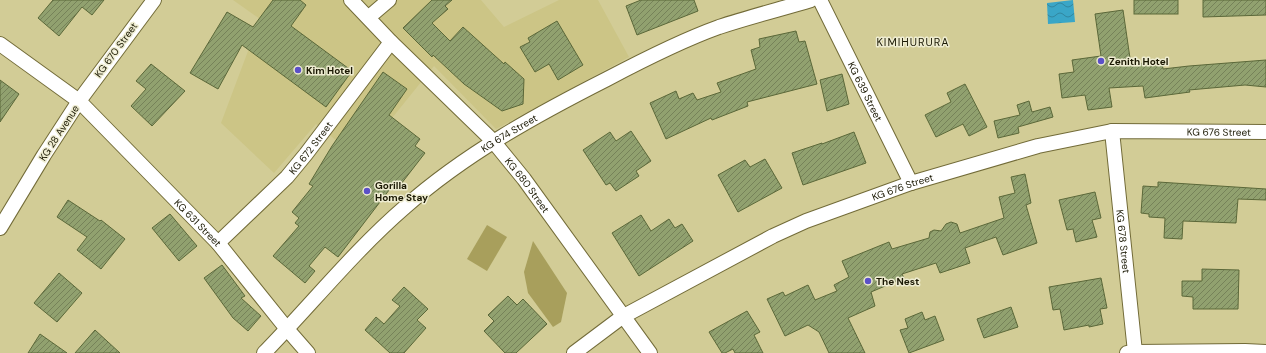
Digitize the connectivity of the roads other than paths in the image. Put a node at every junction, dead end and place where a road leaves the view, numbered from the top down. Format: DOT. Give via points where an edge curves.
graph roads {
  1 [pos="154,0"];
  2 [pos="352,0"];
  3 [pos="389,0"];
  4 [pos="811,0"];
  5 [pos="820,0"];
  6 [pos="369,17"];
  7 [pos="391,42"];
  8 [pos="0,44"];
  9 [pos="80,101"];
  10 [pos="1112,131"];
  11 [pos="1266,132"];
  12 [pos="494,141"];
  13 [pos="911,183"];
  14 [pos="0,228"];
  15 [pos="218,243"];
  16 [pos="622,317"];
  17 [pos="287,329"];
  18 [pos="1131,352"];
  19 [pos="1266,352"];
  20 [pos="264,353"];
  21 [pos="308,353"];
  22 [pos="574,353"];
  23 [pos="650,353"];
  1 -- 9 [label="street, KG 670 Street"];
  2 -- 6 [label="street, KG 680 Street"];
  3 -- 6 [label="street"];
  4 -- 12 [label="street, KG 674 Street" via="718,28 655,54 576,94"];
  5 -- 13 [label="street, KG 639 Street"];
  6 -- 7 [label="street, KG 680 Street"];
  7 -- 12 [label="street, KG 680 Street"];
  7 -- 15 [label="street, KG 672 Street" via="306,154"];
  8 -- 9 [label="street, KG 28 Avenue"];
  9 -- 14 [label="street, KG 28 Avenue"];
  9 -- 15 [label="street, KG 631 Street"];
  10 -- 11 [label="street, KG 676 Street"];
  10 -- 13 [label="street, KG 676 Street" via="1038,146"];
  10 -- 18 [label="street, KG 678 Street"];
  12 -- 16 [label="street, KG 680 Street"];
  12 -- 17 [label="street, KG 674 Street" via="405,206 370,239"];
  13 -- 16 [label="street, KG 676 Street" via="806,221 773,236"];
  15 -- 17 [label="street, KG 631 Street"];
  16 -- 22 [label="street, KG 676 Street"];
  16 -- 23 [label="street, KG 680 Street"];
  17 -- 20 [label="street, KG 674 Street"];
  17 -- 21 [label="street, KG 631 Street"];
  18 -- 19 [label="street"];
}
